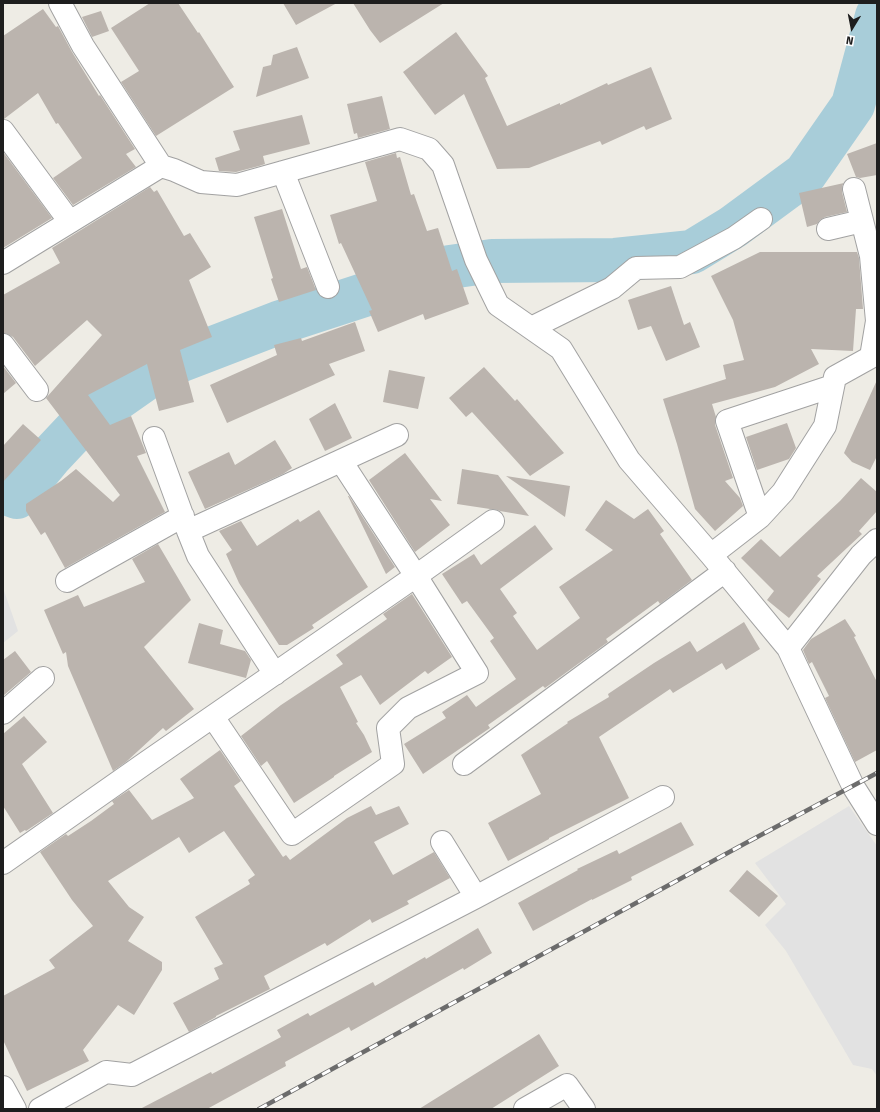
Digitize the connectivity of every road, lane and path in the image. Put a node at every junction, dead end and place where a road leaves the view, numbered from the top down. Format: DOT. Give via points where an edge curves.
graph roads {
  1 [pos="60,3"];
  2 [pos="4,136"];
  3 [pos="161,166"];
  4 [pos="283,172"];
  5 [pos="854,189"];
  6 [pos="761,219"];
  7 [pos="862,221"];
  8 [pos="70,222"];
  9 [pos="828,229"];
  10 [pos="3,263"];
  11 [pos="328,287"];
  12 [pos="531,328"];
  13 [pos="3,345"];
  14 [pos="833,386"];
  15 [pos="37,390"];
  16 [pos="397,434"];
  17 [pos="154,438"];
  18 [pos="341,461"];
  19 [pos="760,517"];
  20 [pos="493,521"];
  21 [pos="185,524"];
  22 [pos="877,540"];
  23 [pos="718,563"];
  24 [pos="416,576"];
  25 [pos="67,581"];
  26 [pos="788,648"];
  27 [pos="275,674"];
  28 [pos="43,678"];
  29 [pos="3,713"];
  30 [pos="213,717"];
  31 [pos="464,764"];
  32 [pos="663,797"];
  33 [pos="877,824"];
  34 [pos="442,842"];
  35 [pos="3,863"];
  36 [pos="476,896"];
  37 [pos="3,1088"];
  38 [pos="15,1109"];
  39 [pos="40,1109"];
  40 [pos="525,1109"];
  41 [pos="584,1109"];
  1 -- 3 [label="street" via="83,46"];
  2 -- 8 [label="street"];
  3 -- 4 [label="street" via="201,182 237,185"];
  3 -- 8 [label="street"];
  4 -- 11 [label="street"];
  4 -- 12 [label="street" via="400,139 429,149 443,164 476,260 498,305"];
  5 -- 7 [label="street"];
  6 -- 12 [label="street" via="734,238 680,267 636,268 612,288"];
  7 -- 9 [label="street"];
  7 -- 14 [label="street" via="871,256 877,321 871,357 835,377"];
  8 -- 10 [label="street"];
  12 -- 23 [label="street" via="561,349 629,460"];
  13 -- 15 [label="street"];
  14 -- 19 [label="street" via="825,426 783,492"];
  14 -- 19 [label="street" via="727,421"];
  16 -- 18 [label="street"];
  17 -- 21 [label="street"];
  18 -- 21 [label="street"];
  18 -- 24 [label="street"];
  19 -- 23 [label="street"];
  20 -- 24 [label="street"];
  21 -- 25 [label="street"];
  21 -- 27 [label="street" via="198,556"];
  22 -- 26 [label="street" via="861,555"];
  23 -- 26 [label="street"];
  23 -- 31 [label="street"];
  24 -- 27 [label="street"];
  24 -- 30 [label="street" via="477,673 408,708 388,728 393,764 330,808 292,834"];
  26 -- 33 [label="street" via="853,786"];
  27 -- 30 [label="street"];
  28 -- 29 [label="street"];
  30 -- 35 [label="street"];
  32 -- 36 [label="street"];
  34 -- 36 [label="street"];
  36 -- 39 [label="street" via="132,1075 106,1072"];
  37 -- 38 [label="street"];
  40 -- 41 [label="street" via="567,1085"];
}
